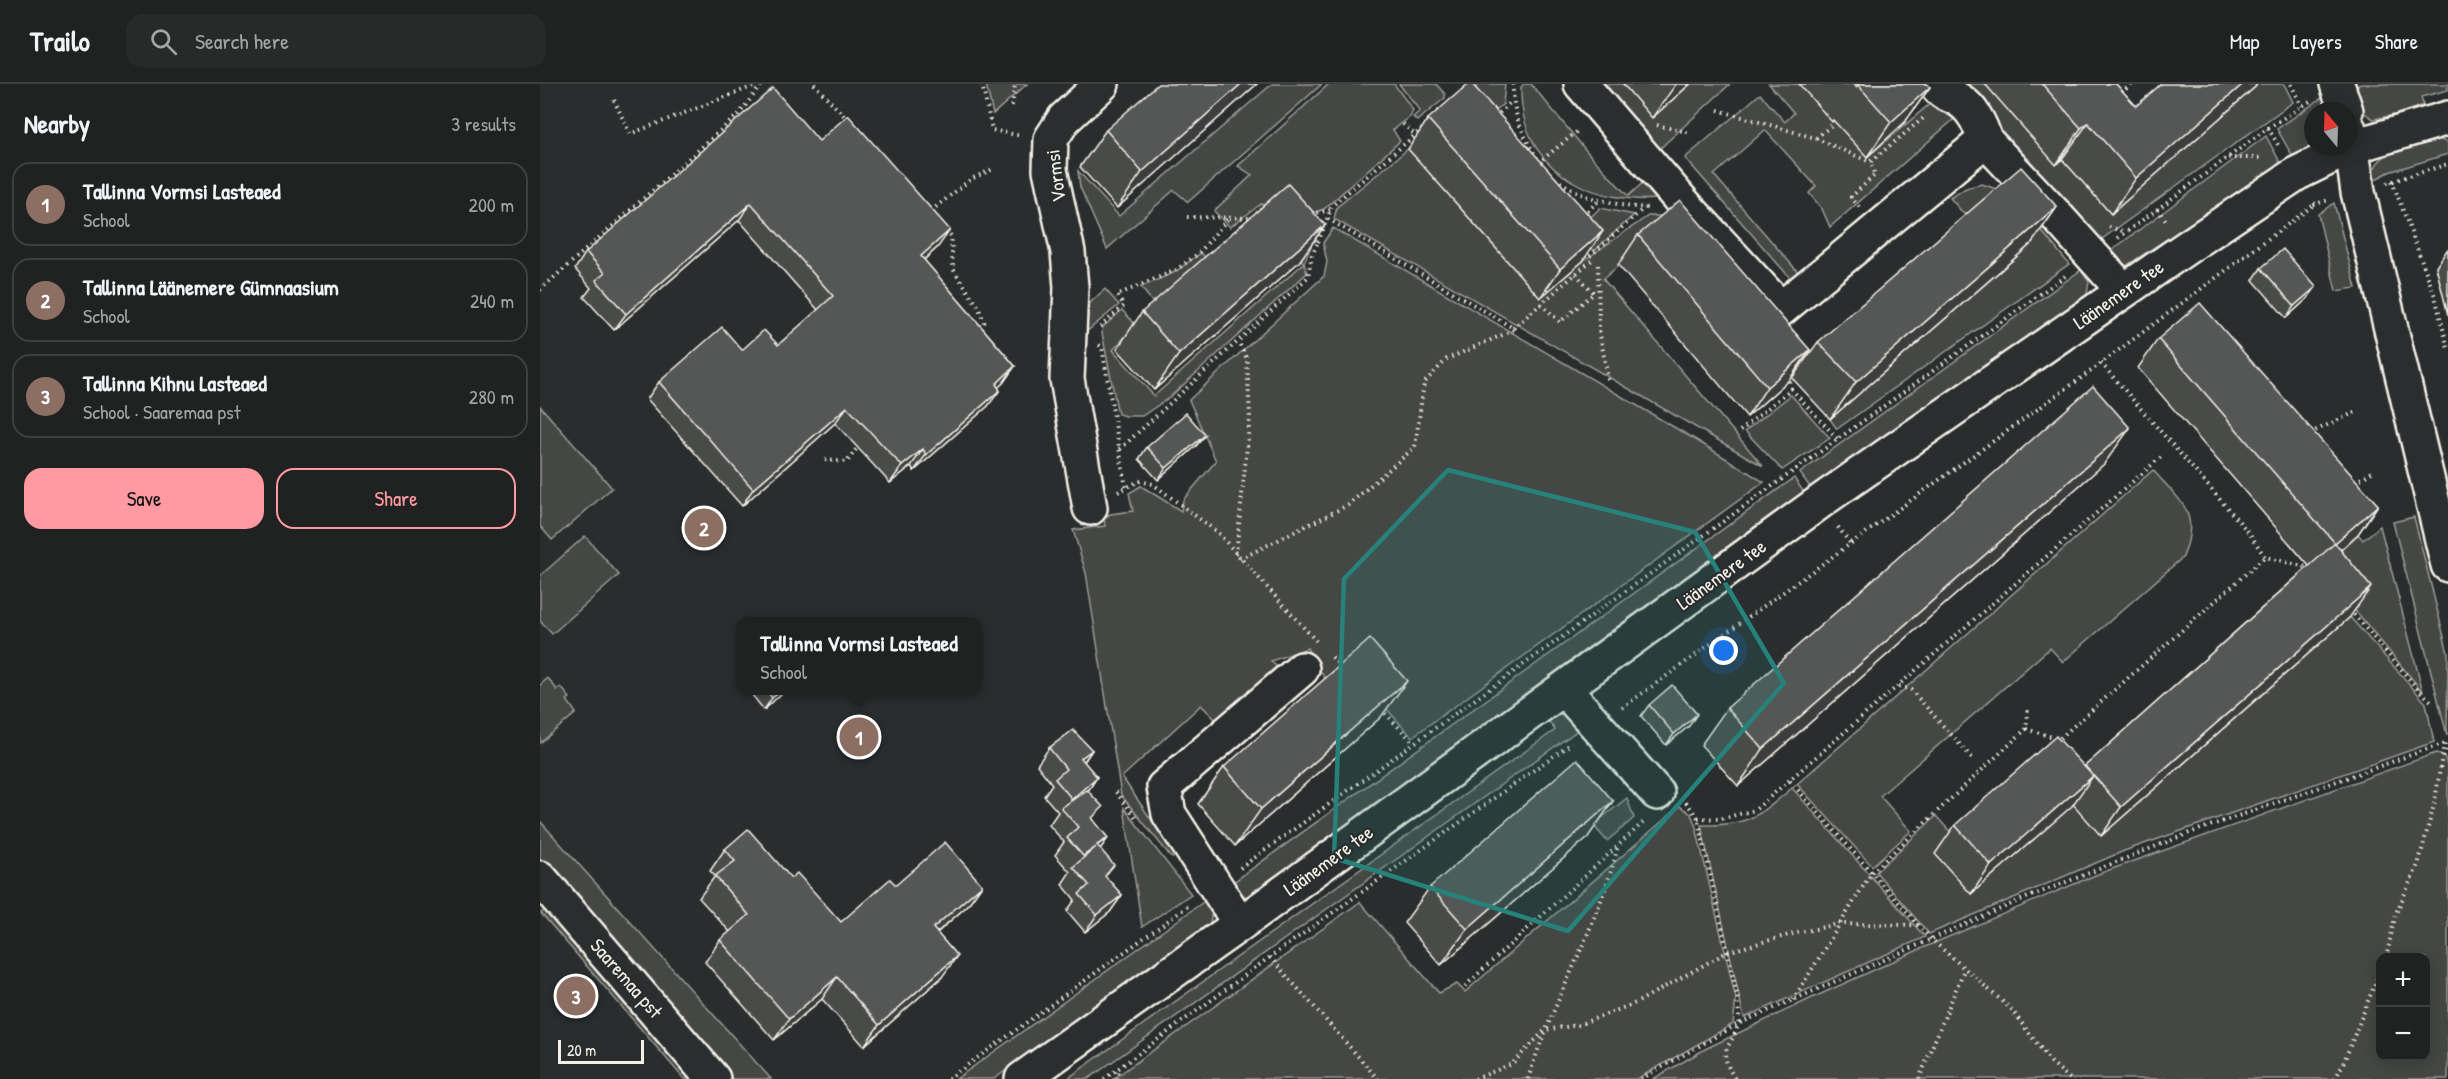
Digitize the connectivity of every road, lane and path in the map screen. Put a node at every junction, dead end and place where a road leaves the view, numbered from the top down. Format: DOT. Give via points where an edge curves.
graph roads {
  1 [pos="760,84"];
  2 [pos="813,84"];
  3 [pos="982,84"];
  4 [pos="1015,84"];
  5 [pos="1102,84"];
  6 [pos="1513,84"];
  7 [pos="1581,84"];
  8 [pos="2132,84"];
  9 [pos="2291,84"];
  10 [pos="2337,84"];
  11 [pos="2118,95"];
  12 [pos="1934,97"];
  13 [pos="615,100"];
  14 [pos="1512,101"];
  15 [pos="2343,102"];
  16 [pos="1011,106"];
  17 [pos="2302,106"];
  18 [pos="1718,110"];
  19 [pos="1604,111"];
  20 [pos="1840,118"];
  21 [pos="2448,118"];
  22 [pos="1489,123"];
  23 [pos="853,124"];
  24 [pos="1403,124"];
  25 [pos="1424,128"];
  26 [pos="1415,135"];
  27 [pos="2358,136"];
  28 [pos="1815,138"];
  29 [pos="1051,140"];
  30 [pos="1985,140"];
  31 [pos="2323,156"];
  32 [pos="2353,156"];
  33 [pos="2227,158"];
  34 [pos="2273,158"];
  35 [pos="1539,162"];
  36 [pos="1543,168"];
  37 [pos="993,169"];
  38 [pos="1530,169"];
  39 [pos="1547,175"];
  40 [pos="2392,181"];
  41 [pos="1600,200"];
  42 [pos="923,202"];
  43 [pos="2315,204"];
  44 [pos="1685,205"];
  45 [pos="1645,208"];
  46 [pos="1331,210"];
  47 [pos="931,211"];
  48 [pos="1305,215"];
  49 [pos="1230,216"];
  50 [pos="1187,217"];
  51 [pos="938,219"];
  52 [pos="1265,219"];
  53 [pos="1328,219"];
  54 [pos="1575,222"];
  55 [pos="945,228"];
  56 [pos="1304,233"];
  57 [pos="1318,242"];
  58 [pos="2094,256"];
  59 [pos="1598,265"];
  60 [pos="1576,274"];
  61 [pos="540,290"];
  62 [pos="2123,290"];
  63 [pos="1541,304"];
  64 [pos="1513,328"];
  65 [pos="1096,334"];
  66 [pos="976,336"];
  67 [pos="1093,341"];
  68 [pos="1238,341"];
  69 [pos="2448,349"];
  70 [pos="2101,363"];
  71 [pos="1788,368"];
  72 [pos="1609,384"];
  73 [pos="1791,389"];
  74 [pos="2358,411"];
  75 [pos="1740,431"];
  76 [pos="2309,434"];
  77 [pos="865,438"];
  78 [pos="1838,440"];
  79 [pos="1120,449"];
  80 [pos="2161,457"];
  81 [pos="825,460"];
  82 [pos="2372,472"];
  83 [pos="2351,484"];
  84 [pos="1126,488"];
  85 [pos="1090,508"];
  86 [pos="1837,526"];
  87 [pos="1850,543"];
  88 [pos="1236,554"];
  89 [pos="2265,556"];
  90 [pos="1240,559"];
  91 [pos="2448,566"];
  92 [pos="2315,569"];
  93 [pos="2346,606"];
  94 [pos="1314,653"];
  95 [pos="1347,672"];
  96 [pos="1898,685"];
  97 [pos="1564,689"];
  98 [pos="2432,701"];
  99 [pos="1377,704"];
  100 [pos="2028,708"];
  101 [pos="1596,726"];
  102 [pos="2026,729"];
  103 [pos="2446,742"];
  104 [pos="1414,743"];
  105 [pos="2448,754"];
  106 [pos="1972,758"];
  107 [pos="1790,781"];
  108 [pos="1655,804"];
  109 [pos="1698,818"];
  110 [pos="1618,845"];
  111 [pos="1872,872"];
  112 [pos="1214,887"];
  113 [pos="544,892"];
  114 [pos="1240,924"];
  115 [pos="1839,924"];
  116 [pos="1918,926"];
  117 [pos="1931,939"];
  118 [pos="1727,952"];
  119 [pos="2387,953"];
  120 [pos="1270,957"];
  121 [pos="1965,970"];
  122 [pos="2376,981"];
  123 [pos="1465,986"];
  124 [pos="1792,1001"];
  125 [pos="1738,1024"];
  126 [pos="1545,1030"];
  127 [pos="1118,1069"];
  128 [pos="713,1079"];
  129 [pos="948,1079"];
  130 [pos="1022,1079"];
  131 [pos="1104,1079"];
  132 [pos="1117,1079"];
  133 [pos="1377,1079"];
  134 [pos="1475,1079"];
  135 [pos="1528,1079"];
  136 [pos="1641,1079"];
  137 [pos="1735,1079"];
  138 [pos="1919,1079"];
  139 [pos="2070,1079"];
  140 [pos="2335,1079"];
  1 -- 13 [label="path" via="630,134"];
  1 -- 61 [label="path" via="739,114"];
  2 -- 23 [label="path"];
  3 -- 29 [label="path" via="992,130"];
  4 -- 16 [label="path"];
  5 -- 29 [label="street, Vormsi" via="1064,119"];
  6 -- 14 [label="path"];
  7 -- 19 [label="street"];
  8 -- 11 [label="path"];
  9 -- 17 [label="path"];
  10 -- 15 [label="street"];
  10 -- 17 [label="path"];
  12 -- 28 [label="path" via="1870,162"];
  12 -- 30 [label="street" via="1943,94 1959,100 1980,123"];
  14 -- 22 [label="path"];
  14 -- 35 [label="path" via="1520,131"];
  17 -- 33 [label="path"];
  18 -- 28 [label="path"];
  19 -- 35 [label="path"];
  19 -- 44 [label="street"];
  20 -- 28 [label="path"];
  21 -- 27 [label="street, Läänemere tee"];
  24 -- 26 [label="path"];
  25 -- 26 [label="path"];
  26 -- 46 [label="path"];
  29 -- 85 [label="street, Vormsi" via="1050,170 1068,252 1071,287 1067,379"];
  30 -- 44 [label="street" via="1781,309"];
  30 -- 58 [label="street"];
  31 -- 62 [label="street, Läänemere tee"];
  32 -- 91 [label="street"];
  33 -- 34 [label="path"];
  33 -- 58 [label="path"];
  35 -- 36 [label="path"];
  35 -- 38 [label="path"];
  37 -- 47 [label="path" via="971,179"];
  39 -- 41 [label="path"];
  40 -- 69 [label="path" via="2435,296"];
  41 -- 45 [label="path"];
  41 -- 54 [label="path"];
  42 -- 47 [label="path"];
  43 -- 70 [label="path"];
  44 -- 45 [label="path"];
  45 -- 60 [label="path"];
  46 -- 48 [label="path"];
  46 -- 53 [label="path"];
  47 -- 51 [label="path"];
  49 -- 50 [label="path"];
  49 -- 52 [label="path"];
  49 -- 65 [label="path" via="1199,253 1176,270 1117,295 1124,306"];
  53 -- 57 [label="path"];
  53 -- 64 [label="path"];
  55 -- 66 [label="path" via="951,236 953,269 984,322"];
  56 -- 57 [label="path"];
  57 -- 68 [label="path" via="1308,278"];
  58 -- 62 [label="street"];
  58 -- 78 [label="path"];
  59 -- 72 [label="path" via="1599,330"];
  60 -- 63 [label="path"];
  60 -- 63 [label="path" via="1594,293 1586,300 1560,322"];
  62 -- 97 [label="street, Läänemere tee" via="1819,503"];
  63 -- 64 [label="path"];
  64 -- 90 [label="path" via="1516,329 1446,359 1424,383 1415,447 1348,505"];
  67 -- 79 [label="path" via="1102,347"];
  68 -- 79 [label="path"];
  68 -- 88 [label="path" via="1247,358 1250,417"];
  70 -- 87 [label="path"];
  70 -- 89 [label="path"];
  71 -- 73 [label="path"];
  73 -- 75 [label="path"];
  73 -- 78 [label="path"];
  74 -- 76 [label="path"];
  77 -- 81 [label="path" via="847,462"];
  78 -- 104 [label="path"];
  79 -- 84 [label="path"];
  80 -- 96 [label="path"];
  82 -- 83 [label="path"];
  84 -- 85 [label="path"];
  84 -- 88 [label="path" via="1139,481 1153,484 1217,532"];
  86 -- 87 [label="path"];
  87 -- 101 [label="path"];
  88 -- 90 [label="path"];
  89 -- 92 [label="path"];
  89 -- 102 [label="path" via="2060,740"];
  90 -- 94 [label="path"];
  93 -- 98 [label="path"];
  94 -- 95 [label="path"];
  94 -- 112 [label="street" via="1164,787 1169,814"];
  96 -- 106 [label="path" via="1911,690"];
  96 -- 107 [label="path"];
  97 -- 101 [label="street"];
  97 -- 114 [label="street, Läänemere tee"];
  99 -- 104 [label="path"];
  100 -- 102 [label="path"];
  101 -- 108 [label="street"];
  101 -- 120 [label="path"];
  102 -- 111 [label="path"];
  103 -- 105 [label="path"];
  103 -- 117 [label="path" via="2187,834"];
  103 -- 119 [label="path" via="2418,865 2396,913"];
  104 -- 112 [label="path"];
  107 -- 109 [label="path" via="1755,810 1720,819"];
  107 -- 111 [label="path"];
  108 -- 109 [label="path" via="1677,792"];
  108 -- 110 [label="path"];
  109 -- 118 [label="path"];
  110 -- 123 [label="path"];
  110 -- 126 [label="path" via="1610,879"];
  111 -- 115 [label="path"];
  111 -- 116 [label="path"];
  112 -- 114 [label="street"];
  112 -- 129 [label="path"];
  113 -- 128 [label="street, Saaremaa pst"];
  114 -- 130 [label="street, Läänemere tee"];
  115 -- 116 [label="path"];
  115 -- 118 [label="path"];
  115 -- 124 [label="path"];
  116 -- 117 [label="path"];
  117 -- 121 [label="path"];
  117 -- 124 [label="path"];
  118 -- 125 [label="path" via="1738,1000"];
  118 -- 126 [label="path" via="1636,1003 1578,1025"];
  120 -- 127 [label="path"];
  120 -- 133 [label="path"];
  121 -- 138 [label="path"];
  121 -- 139 [label="path" via="2011,1009 2051,1062"];
  122 -- 140 [label="path"];
  124 -- 125 [label="path"];
  125 -- 136 [label="path"];
  125 -- 137 [label="path" via="1726,1047 1726,1065"];
  126 -- 134 [label="path" via="1512,1064"];
  126 -- 135 [label="path"];
  127 -- 131 [label="path"];
  127 -- 132 [label="path"];
}
